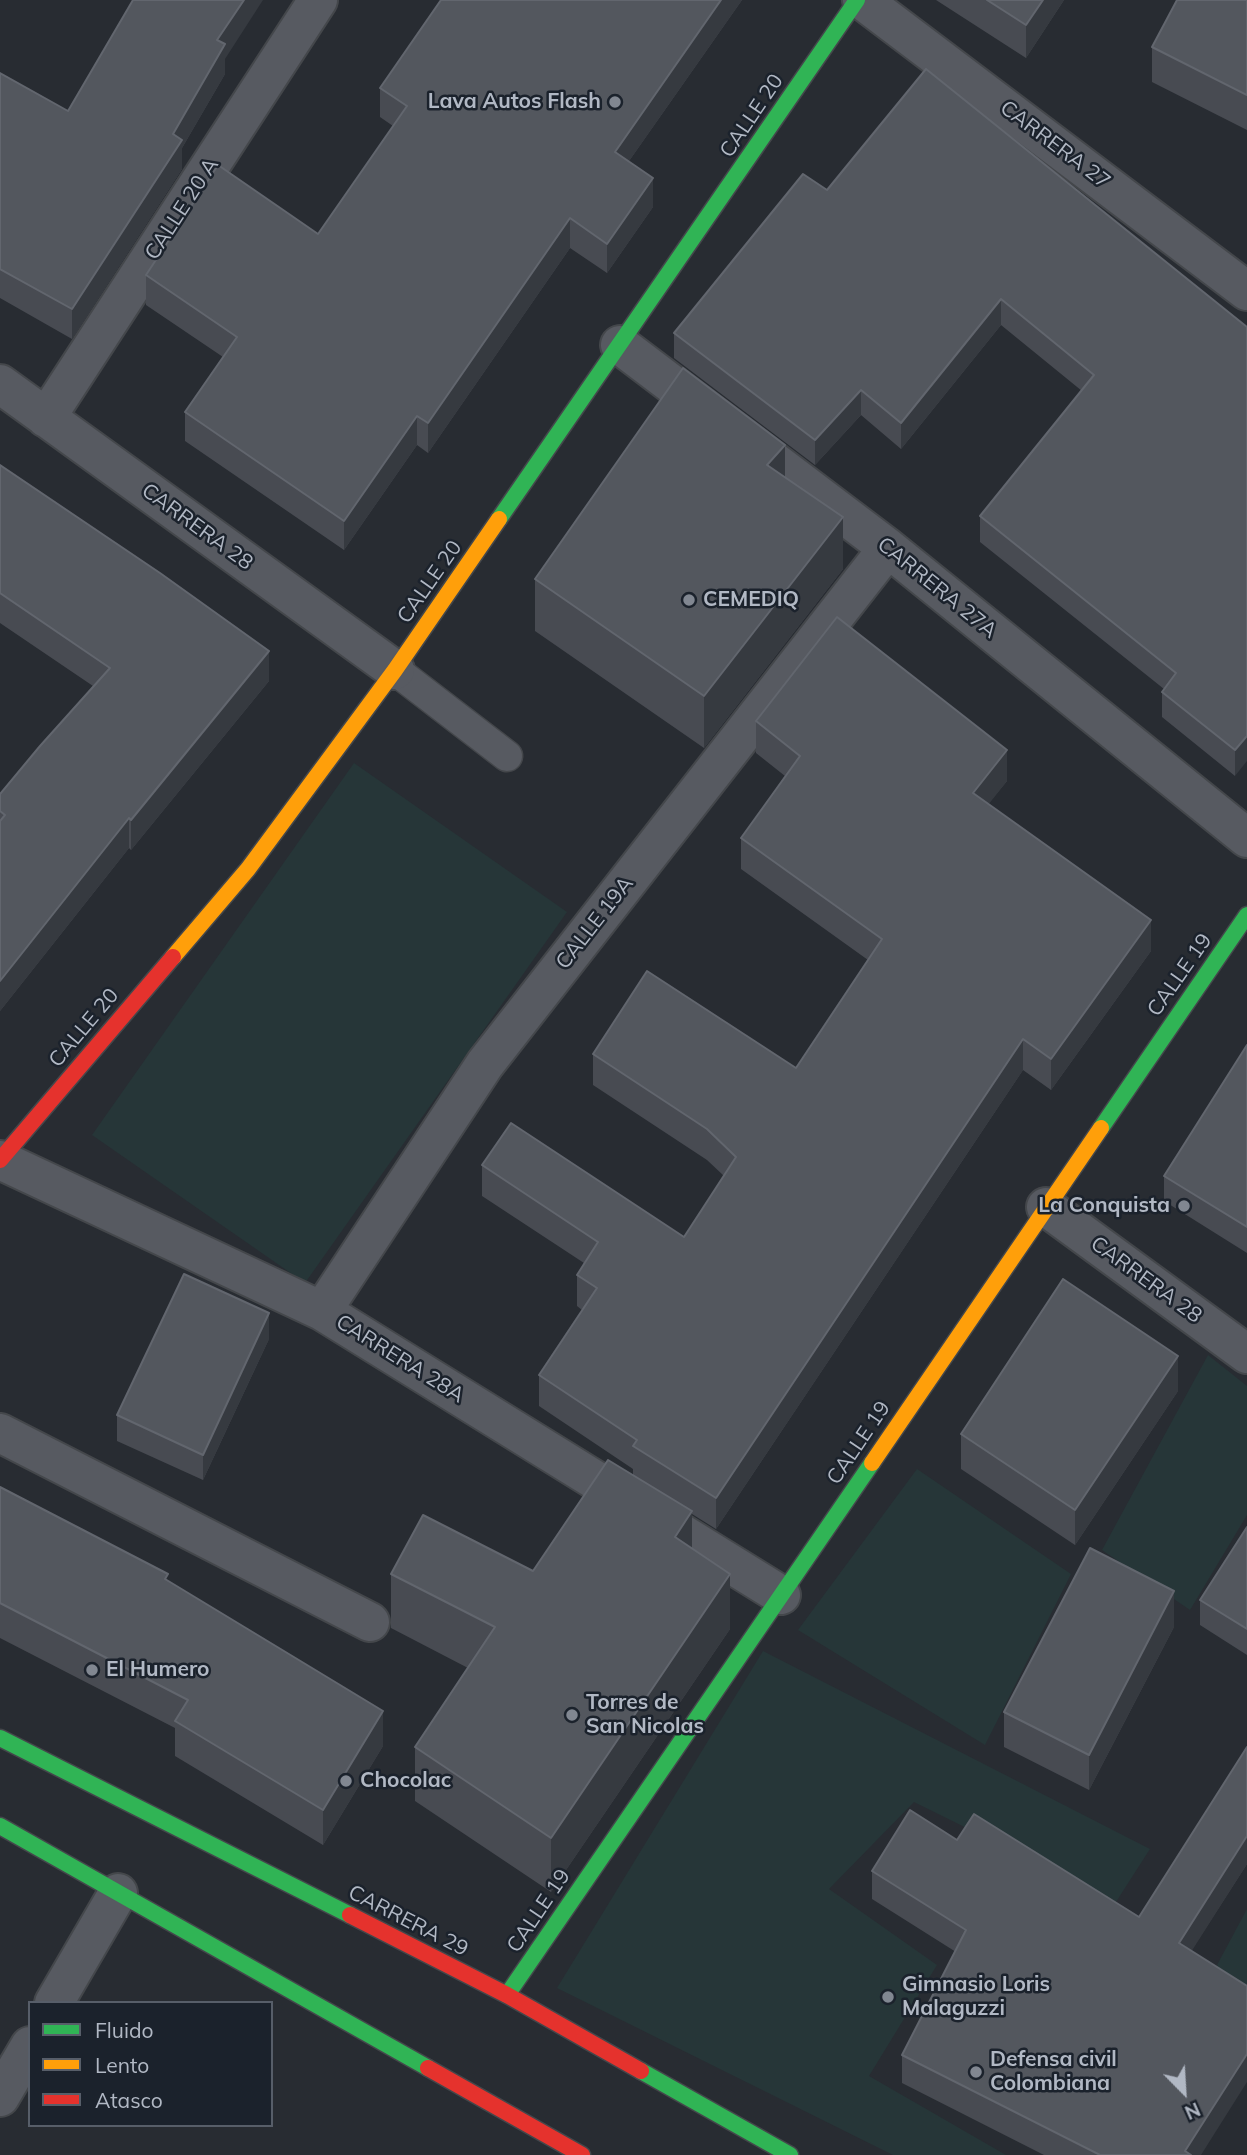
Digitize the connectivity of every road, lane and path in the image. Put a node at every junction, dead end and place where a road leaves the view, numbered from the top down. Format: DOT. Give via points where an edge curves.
graph roads {
  1 [pos="318,0"];
  2 [pos="857,0"];
  3 [pos="862,0"];
  4 [pos="1247,291"];
  5 [pos="620,345"];
  6 [pos="0,383"];
  7 [pos="46,418"];
  8 [pos="888,548"];
  9 [pos="395,670"];
  10 [pos="507,756"];
  11 [pos="1247,838"];
  12 [pos="1247,915"];
  13 [pos="0,1160"];
  14 [pos="1046,1207"];
  15 [pos="322,1311"];
  16 [pos="1247,1354"];
  17 [pos="0,1433"];
  18 [pos="781,1595"];
  19 [pos="370,1622"];
  20 [pos="0,1738"];
  21 [pos="0,1826"];
  22 [pos="118,1893"];
  23 [pos="507,1995"];
  24 [pos="55,2001"];
  25 [pos="28,2049"];
  26 [pos="0,2097"];
  27 [pos="582,2155"];
  28 [pos="790,2155"];
  1 -- 7 [label="street, CALLE 20 A"];
  2 -- 5 [label="street, CALLE 20"];
  3 -- 4 [label="street, CARRERA 27"];
  5 -- 8 [label="street, CARRERA 27A"];
  5 -- 9 [label="street, CALLE 20"];
  6 -- 7 [label="street, CARRERA 28"];
  7 -- 9 [label="street, CARRERA 28"];
  8 -- 11 [label="street, CARRERA 27A"];
  8 -- 15 [label="street, CALLE 19A" via="485,1064"];
  9 -- 10 [label="lane"];
  9 -- 13 [label="street, CALLE 20" via="248,869"];
  12 -- 14 [label="street, CALLE 19"];
  13 -- 15 [label="street, CARRERA 28A"];
  14 -- 16 [label="street, CARRERA 28"];
  14 -- 18 [label="street, CALLE 19"];
  15 -- 18 [label="street, CARRERA 28A"];
  17 -- 19 [label="street"];
  18 -- 23 [label="street, CALLE 19"];
  20 -- 23 [label="street, CARRERA 29"];
  21 -- 22 [label="street"];
  22 -- 24 [label="street"];
  22 -- 27 [label="street"];
  23 -- 28 [label="street, CARRERA 29"];
  25 -- 26 [label="street"];
}
